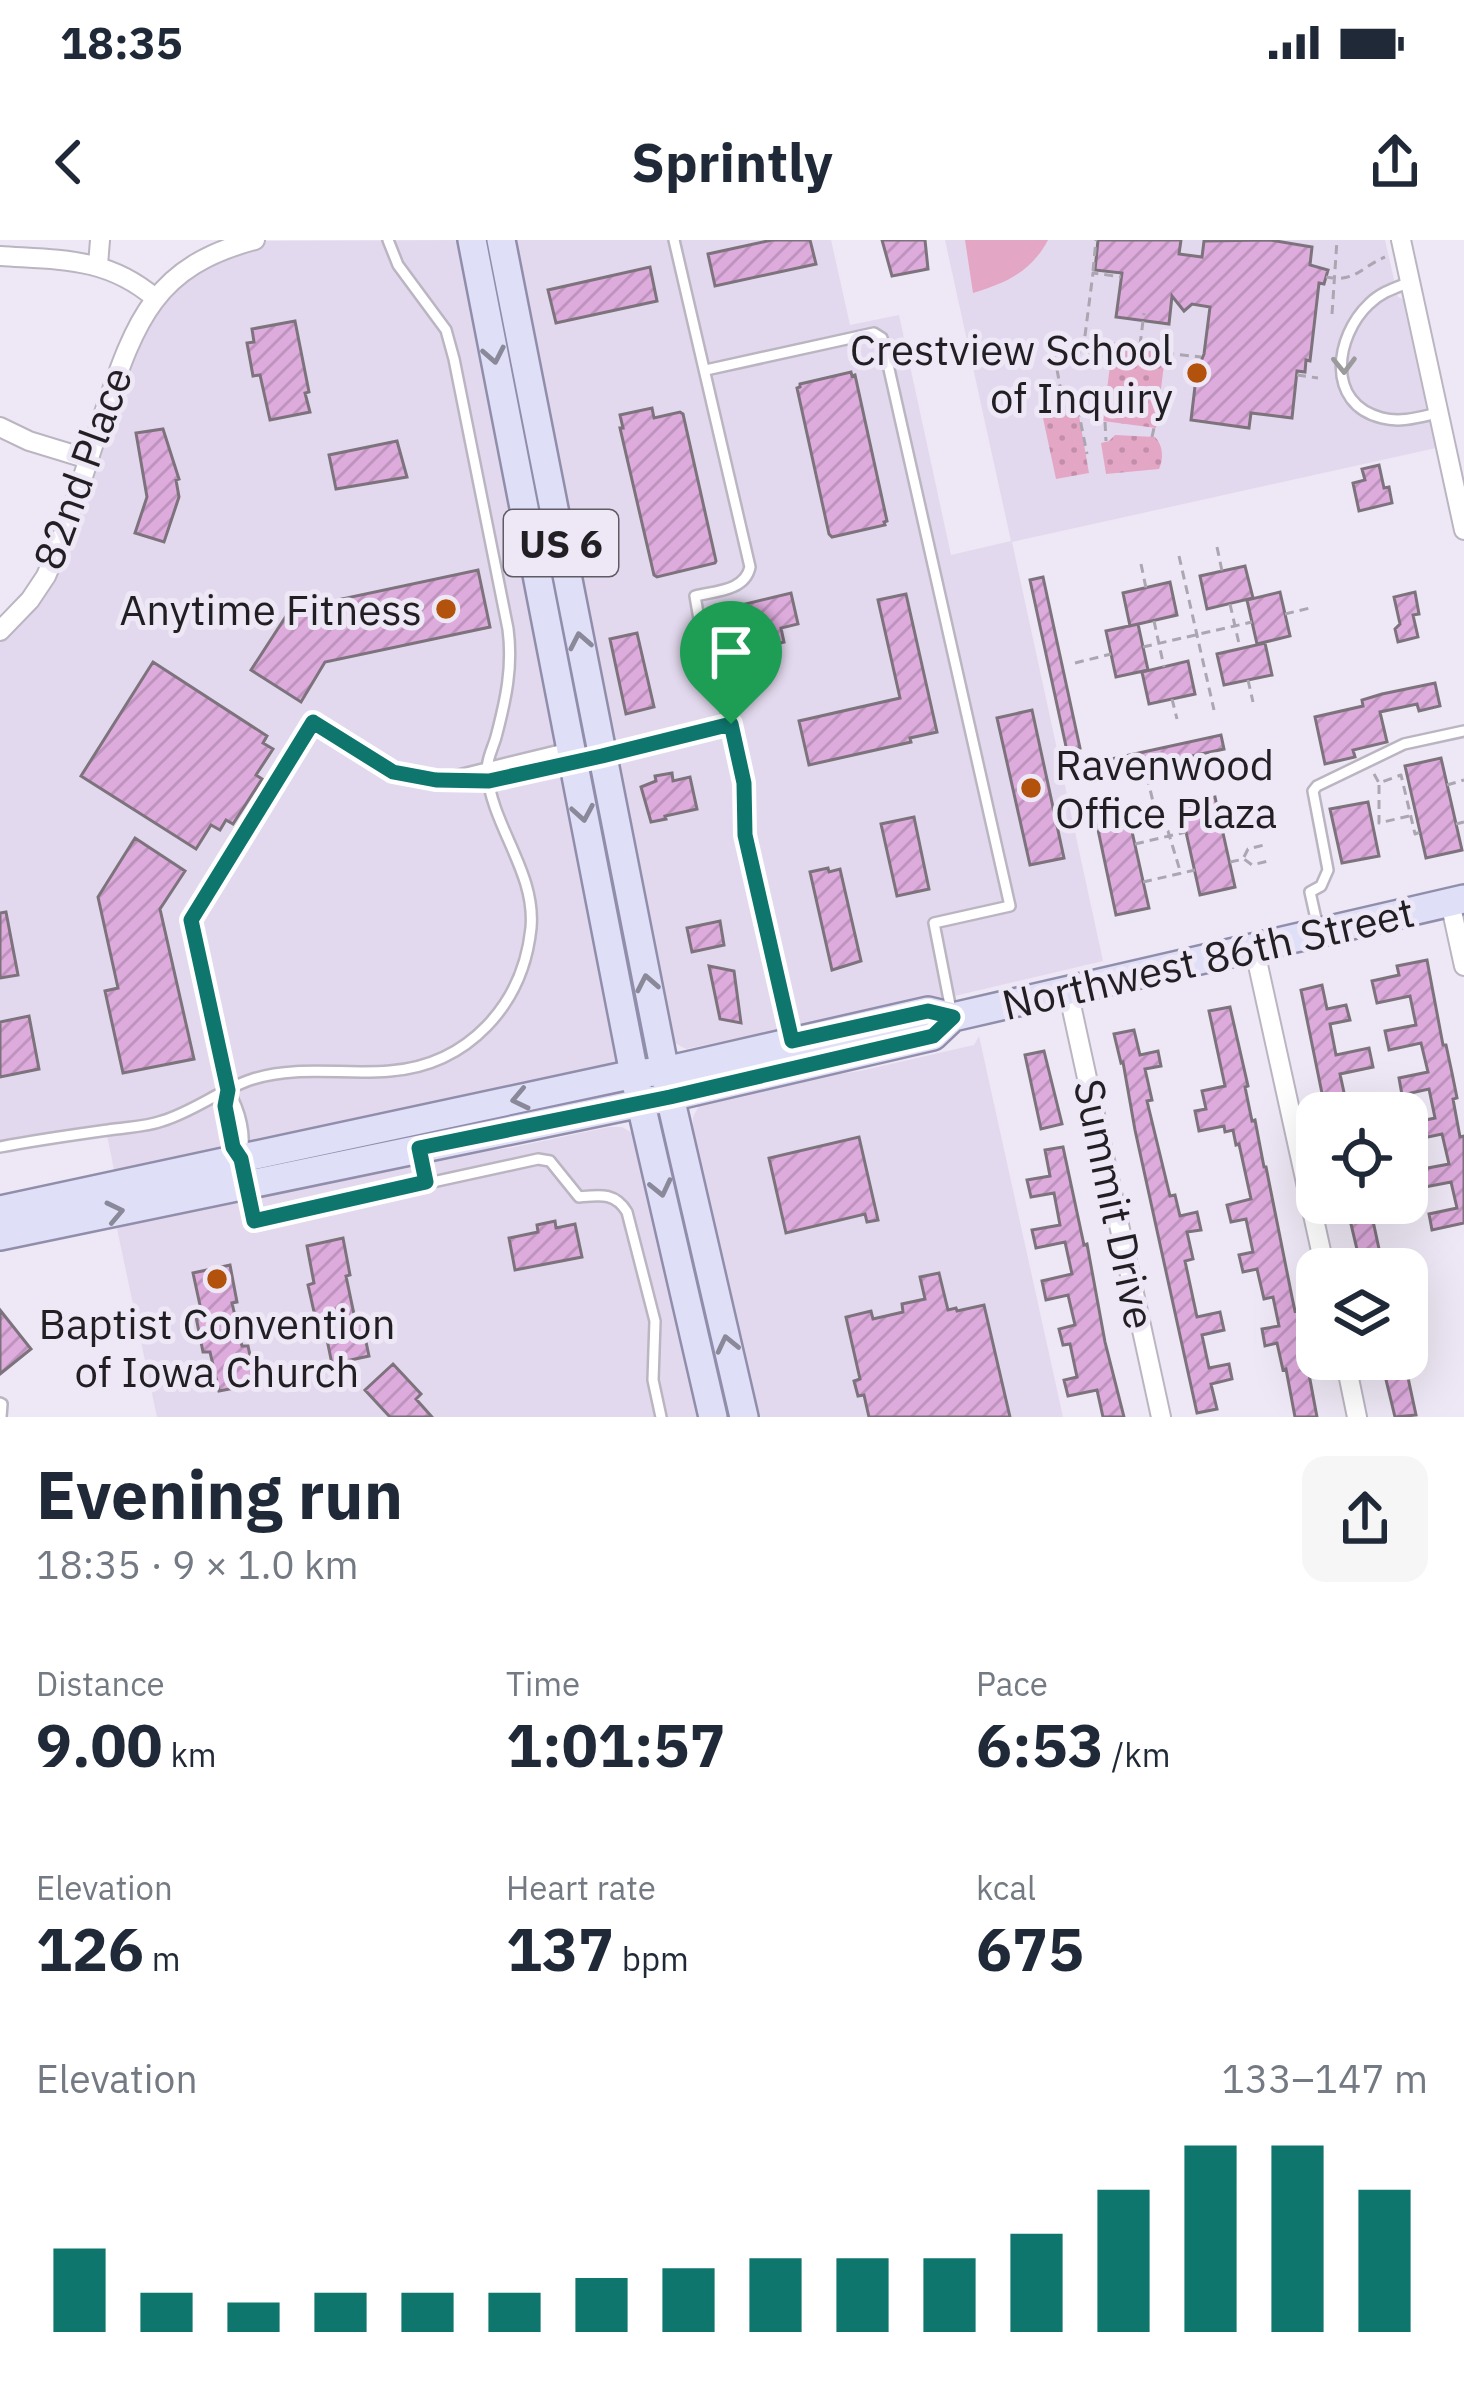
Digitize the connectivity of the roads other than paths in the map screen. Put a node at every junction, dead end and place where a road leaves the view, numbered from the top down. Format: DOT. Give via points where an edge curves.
graph roads {
  1 [pos="100,240"];
  2 [pos="255,240"];
  3 [pos="388,240"];
  4 [pos="472,240"];
  5 [pos="501,240"];
  6 [pos="674,240"];
  7 [pos="1401,240"];
  8 [pos="0,256"];
  9 [pos="98,265"];
  10 [pos="1410,282"];
  11 [pos="155,298"];
  12 [pos="706,370"];
  13 [pos="1439,413"];
  14 [pos="0,428"];
  15 [pos="88,459"];
  16 [pos="1464,530"];
  17 [pos="0,631"];
  18 [pos="731,724"];
  19 [pos="1464,731"];
  20 [pos="572,755"];
  21 [pos="602,756"];
  22 [pos="486,767"];
  23 [pos="436,780"];
  24 [pos="489,781"];
  25 [pos="1457,900"];
  26 [pos="1318,932"];
  27 [pos="1254,947"];
  28 [pos="1464,966"];
  29 [pos="1068,991"];
  30 [pos="953,1017"];
  31 [pos="792,1041"];
  32 [pos="667,1084"];
  33 [pos="638,1088"];
  34 [pos="228,1090"];
  35 [pos="0,1147"];
  36 [pos="419,1148"];
  37 [pos="243,1172"];
  38 [pos="426,1182"];
  39 [pos="0,1210"];
  40 [pos="0,1236"];
  41 [pos="1320,1248"];
  42 [pos="1349,1380"];
  43 [pos="0,1403"];
  44 [pos="743,1412"];
  45 [pos="1,1417"];
  46 [pos="662,1417"];
  47 [pos="713,1417"];
  48 [pos="1161,1417"];
  49 [pos="1357,1417"];
  1 -- 9 [label="street"];
  2 -- 11 [label="street" via="204,258"];
  3 -- 22 [label="lane" via="446,330 508,629 509,684"];
  4 -- 20 [label="main road, US 6, one-way"];
  21 -- 5 [label="main road, US 6, one-way"];
  6 -- 12 [label="lane"];
  7 -- 10 [label="street"];
  8 -- 9 [label="street"];
  9 -- 11 [label="street"];
  10 -- 13 [label="street"];
  10 -- 13 [label="lane, one-way" via="1379,295 1356,318 1341,375 1373,415"];
  11 -- 15 [label="street, 82nd Place" via="134,330"];
  12 -- 18 [label="lane" via="750,567 740,585 695,596"];
  12 -- 30 [label="lane" via="874,333 882,338 1010,906 934,923"];
  13 -- 16 [label="street"];
  14 -- 15 [label="street"];
  15 -- 17 [label="street, 82nd Place" via="46,576"];
  18 -- 21 [label="lane"];
  18 -- 31 [label="lane" via="745,835"];
  19 -- 26 [label="lane" via="1404,744 1312,791 1328,870 1310,892"];
  20 -- 21 [label="lane"];
  20 -- 22 [label="lane"];
  20 -- 24 [label="lane"];
  20 -- 33 [label="main road, US 6, one-way"];
  32 -- 21 [label="main road, US 6, one-way"];
  22 -- 23 [label="lane"];
  22 -- 24 [label="lane"];
  23 -- 24 [label="lane"];
  23 -- 34 [label="lane" via="393,772 313,722 191,920"];
  24 -- 34 [label="lane" via="532,914 520,973 496,1018 470,1044 414,1067 296,1071"];
  25 -- 26 [label="main road, Northwest 86th Street"];
  25 -- 28 [label="street"];
  26 -- 27 [label="main road, Northwest 86th Street"];
  27 -- 29 [label="main road, Northwest 86th Street"];
  27 -- 41 [label="street"];
  29 -- 30 [label="main road, Northwest 86th Street"];
  29 -- 48 [label="street, Summit Drive"];
  30 -- 31 [label="main road, Northwest 86th Street" via="928,1011"];
  30 -- 32 [label="main road, Northwest 86th Street" via="933,1036"];
  31 -- 32 [label="main road, Northwest 86th Street"];
  32 -- 33 [label="main road, Northwest 86th Street"];
  44 -- 32 [label="main road, US 6, one-way"];
  33 -- 36 [label="main road"];
  33 -- 37 [label="main road, one-way"];
  33 -- 47 [label="main road, US 6, one-way"];
  34 -- 35 [label="lane" via="160,1122"];
  34 -- 37 [label="lane"];
  36 -- 37 [label="main road"];
  36 -- 38 [label="lane"];
  37 -- 38 [label="lane" via="254,1221"];
  37 -- 39 [label="main road"];
  40 -- 37 [label="main road, one-way"];
  38 -- 46 [label="lane" via="538,1159 550,1161 579,1197 605,1194 622,1204 655,1321 653,1380"];
  42 -- 49 [label="street"];
  43 -- 45 [label="lane"];
  44 -- 47 [label="lane"];
}
